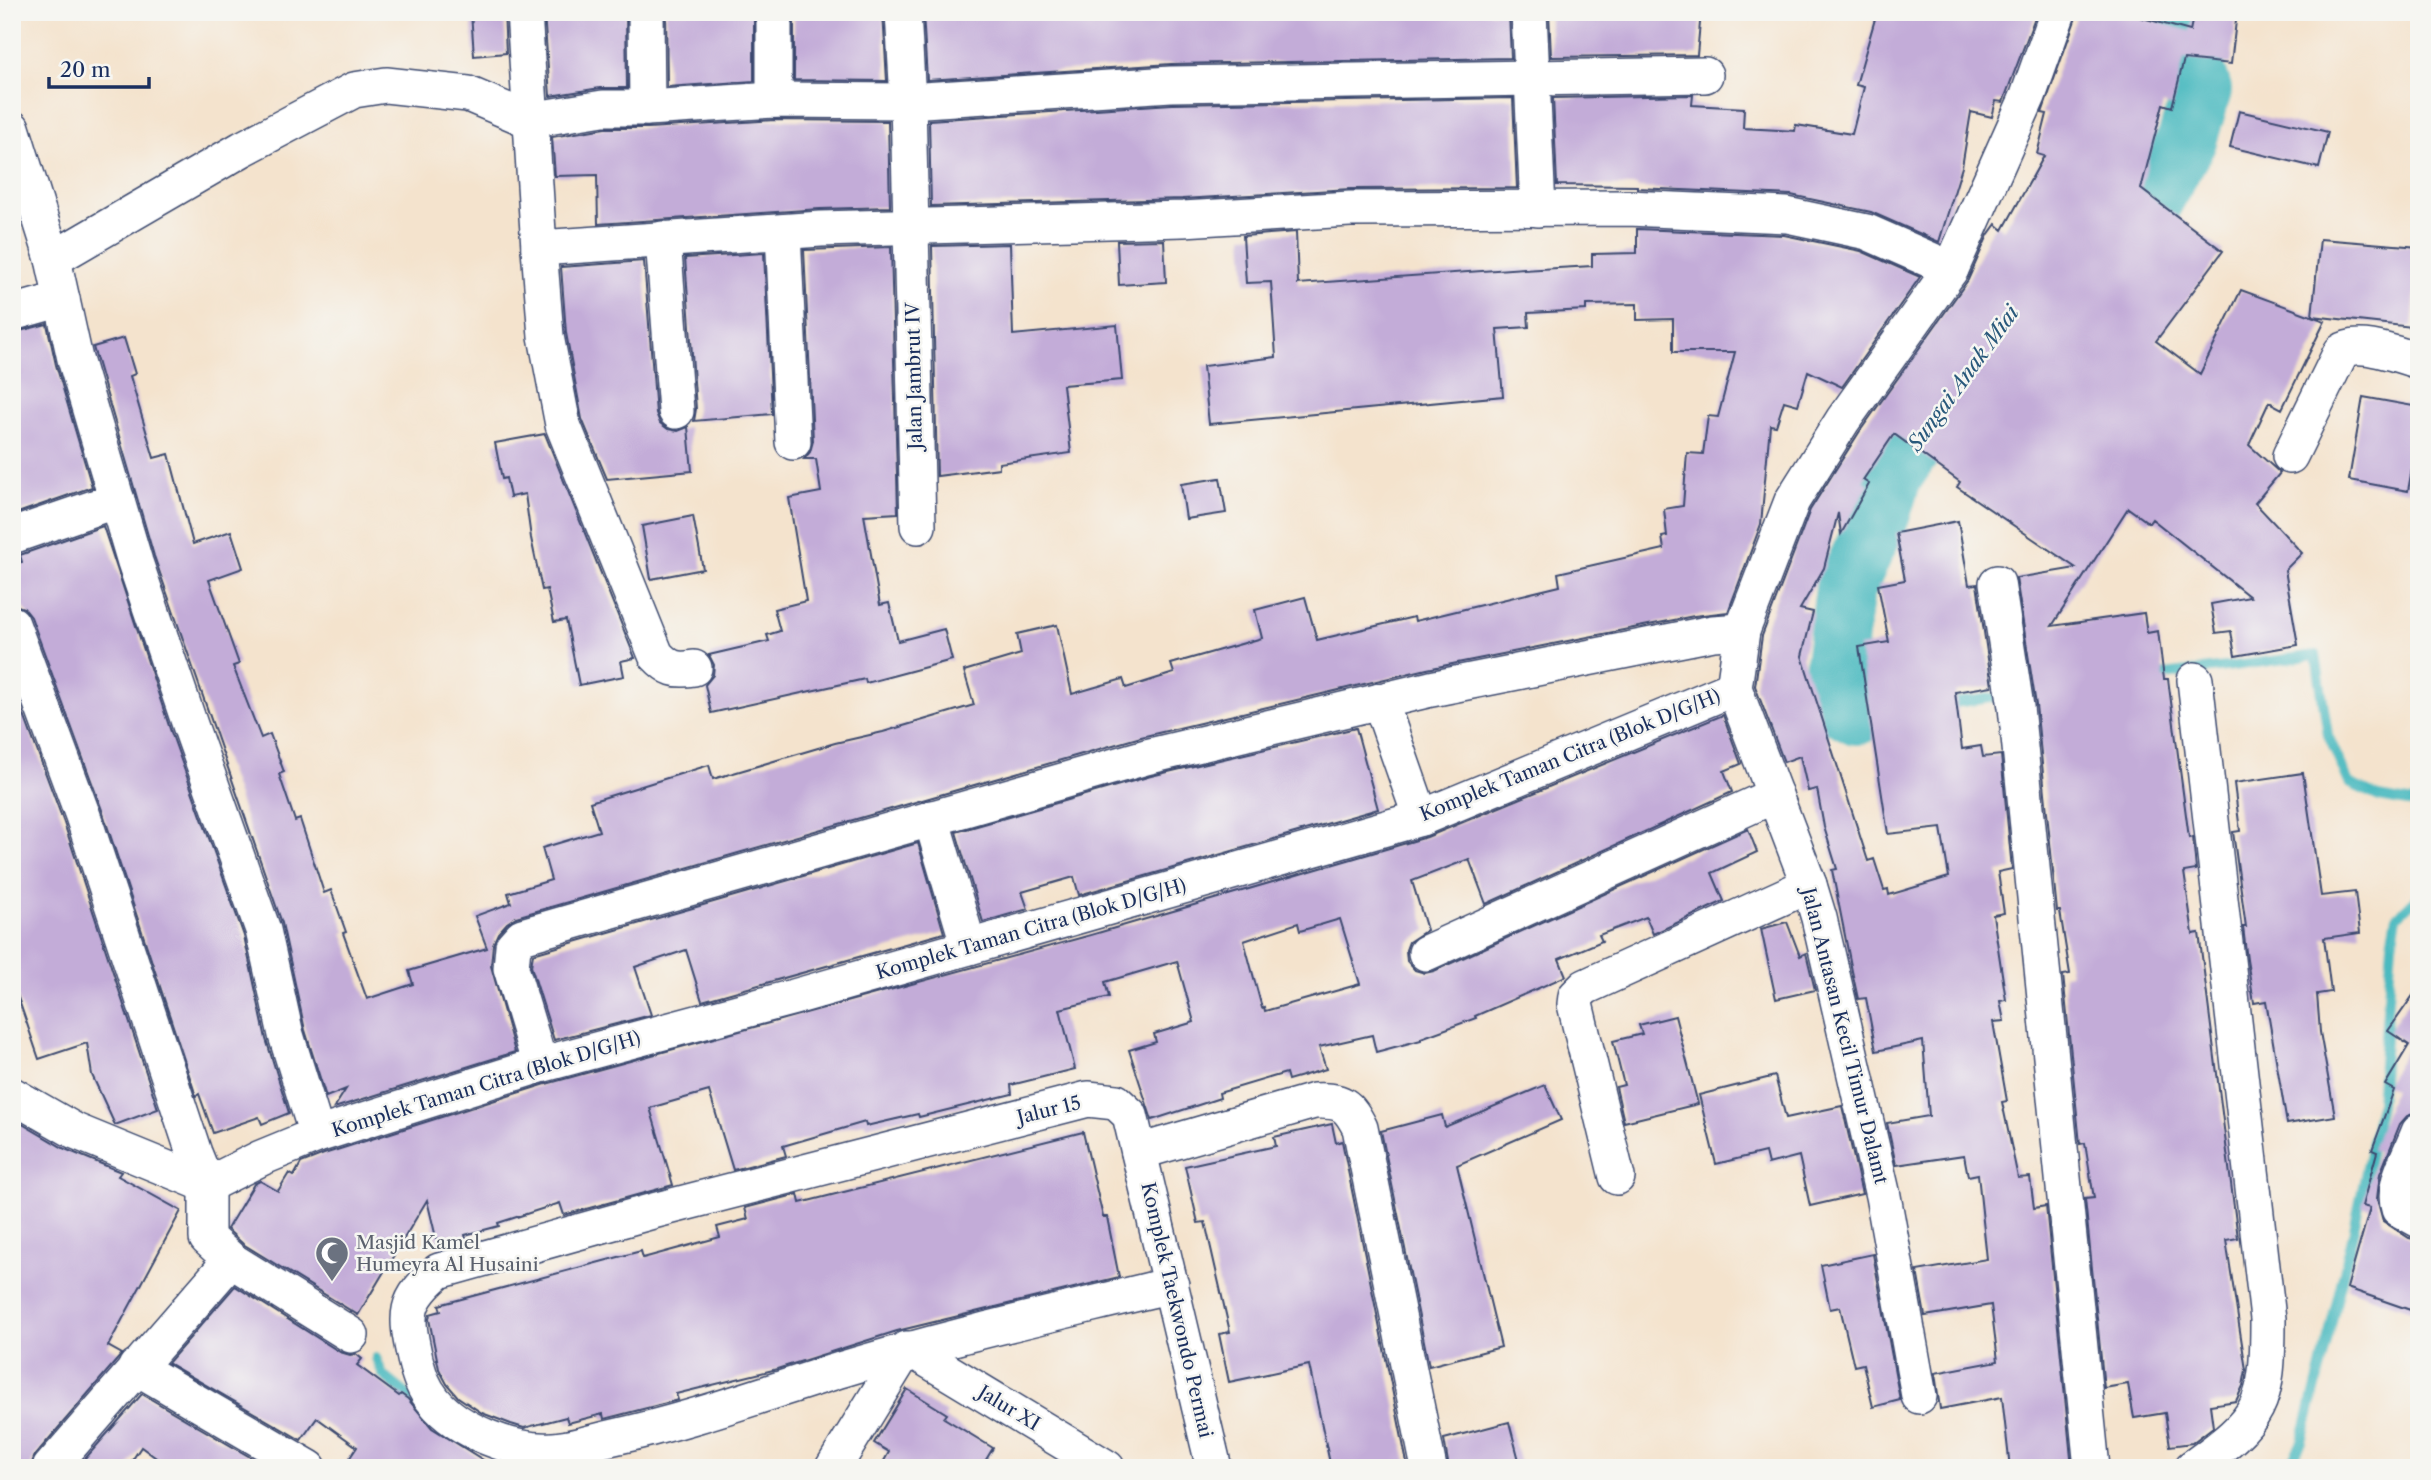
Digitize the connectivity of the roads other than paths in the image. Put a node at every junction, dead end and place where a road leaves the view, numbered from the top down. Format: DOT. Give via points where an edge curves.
graph roads {
  1 [pos="524,12"];
  2 [pos="646,12"];
  3 [pos="774,12"];
  4 [pos="903,12"];
  5 [pos="1529,12"];
  6 [pos="2058,12"];
  7 [pos="1705,75"];
  8 [pos="1532,78"];
  9 [pos="774,100"];
  10 [pos="908,101"];
  11 [pos="647,108"];
  12 [pos="529,120"];
  13 [pos="12,128"];
  14 [pos="1538,209"];
  15 [pos="911,225"];
  16 [pos="783,232"];
  17 [pos="663,239"];
  18 [pos="539,248"];
  19 [pos="53,259"];
  20 [pos="1951,269"];
  21 [pos="62,299"];
  22 [pos="12,313"];
  23 [pos="2419,360"];
  24 [pos="676,411"];
  25 [pos="793,442"];
  26 [pos="2290,456"];
  27 [pos="117,500"];
  28 [pos="918,526"];
  29 [pos="12,536"];
  30 [pos="1997,583"];
  31 [pos="12,624"];
  32 [pos="1731,653"];
  33 [pos="694,668"];
  34 [pos="2195,680"];
  35 [pos="1380,701"];
  36 [pos="1775,794"];
  37 [pos="931,818"];
  38 [pos="1421,818"];
  39 [pos="1809,885"];
  40 [pos="969,947"];
  41 [pos="1426,953"];
  42 [pos="540,1065"];
  43 [pos="14,1092"];
  44 [pos="2419,1132"];
  45 [pos="317,1135"];
  46 [pos="1139,1152"];
  47 [pos="1617,1177"];
  48 [pos="207,1185"];
  49 [pos="2419,1220"];
  50 [pos="230,1260"];
  51 [pos="1171,1286"];
  52 [pos="351,1335"];
  53 [pos="908,1349"];
  54 [pos="136,1367"];
  55 [pos="1919,1396"];
  56 [pos="50,1468"];
  57 [pos="309,1468"];
  58 [pos="833,1468"];
  59 [pos="1107,1468"];
  60 [pos="1214,1468"];
  61 [pos="1429,1468"];
  62 [pos="2092,1468"];
  63 [pos="2192,1468"];
  1 -- 12 [label="street"];
  2 -- 11 [label="street"];
  3 -- 9 [label="street"];
  4 -- 10 [label="street, Jalan Jambrut IV"];
  5 -- 8 [label="street"];
  6 -- 20 [label="street" via="2028,96"];
  7 -- 8 [label="street"];
  8 -- 10 [label="street" via="1171,84"];
  8 -- 14 [label="street"];
  9 -- 10 [label="street"];
  9 -- 11 [label="street"];
  10 -- 15 [label="street, Jalan Jambrut IV"];
  11 -- 12 [label="street" via="603,108"];
  12 -- 18 [label="street"];
  12 -- 19 [label="street" via="468,94 386,85 354,90"];
  13 -- 19 [label="street"];
  14 -- 15 [label="street" via="1350,209 1183,219"];
  14 -- 20 [label="street" via="1787,215 1867,232"];
  15 -- 16 [label="street"];
  15 -- 28 [label="street, Jalan Jambrut IV"];
  16 -- 17 [label="street"];
  16 -- 25 [label="street"];
  17 -- 18 [label="street"];
  17 -- 24 [label="street"];
  18 -- 33 [label="street" via="546,337 563,425 656,655 672,669"];
  19 -- 21 [label="street"];
  20 -- 32 [label="street" via="1843,420 1792,501"];
  21 -- 22 [label="street"];
  21 -- 27 [label="street"];
  23 -- 26 [label="street" via="2348,346"];
  27 -- 29 [label="street"];
  27 -- 45 [label="street" via="263,930 286,1035"];
  30 -- 62 [label="street" via="2014,695"];
  31 -- 48 [label="street" via="83,816"];
  32 -- 35 [label="street" via="1431,689"];
  32 -- 36 [label="street, Jalan Antasan Kecil Timur Dalamt"];
  32 -- 38 [label="street, Komplek Taman Citra (Blok D/G/H)"];
  34 -- 63 [label="street" via="2268,1319 2268,1363 2263,1395 2248,1422"];
  35 -- 37 [label="street" via="1146,757"];
  35 -- 38 [label="street"];
  36 -- 39 [label="street, Jalan Antasan Kecil Timur Dalamt"];
  36 -- 41 [label="street"];
  37 -- 40 [label="street"];
  37 -- 42 [label="street" via="522,936 513,946 511,968"];
  38 -- 40 [label="street, Komplek Taman Citra (Blok D/G/H)"];
  39 -- 47 [label="street" via="1576,996"];
  39 -- 55 [label="street, Jalan Antasan Kecil Timur Dalamt" via="1883,1196"];
  40 -- 42 [label="street, Komplek Taman Citra (Blok D/G/H)"];
  42 -- 45 [label="street, Komplek Taman Citra (Blok D/G/H)"];
  43 -- 48 [label="street" via="75,1131"];
  44 -- 49 [label="street" via="2396,1198 2399,1209"];
  45 -- 48 [label="street, Komplek Taman Citra (Blok D/G/H)"];
  46 -- 51 [label="street, Komplek Taekwondo Permai"];
  46 -- 53 [label="street, Jalur 15" via="1130,1115 1116,1102 1088,1100 439,1270 410,1303 411,1339 420,1381 435,1403 492,1440 521,1448 554,1450 640,1432"];
  46 -- 61 [label="street" via="1314,1101 1335,1100 1351,1110 1360,1128"];
  48 -- 50 [label="street" via="207,1238"];
  50 -- 52 [label="street"];
  50 -- 54 [label="street"];
  51 -- 53 [label="street"];
  51 -- 60 [label="street, Komplek Taekwondo Permai"];
  53 -- 58 [label="street"];
  53 -- 59 [label="street, Jalur XI"];
  54 -- 56 [label="street"];
  54 -- 57 [label="street"];
}
